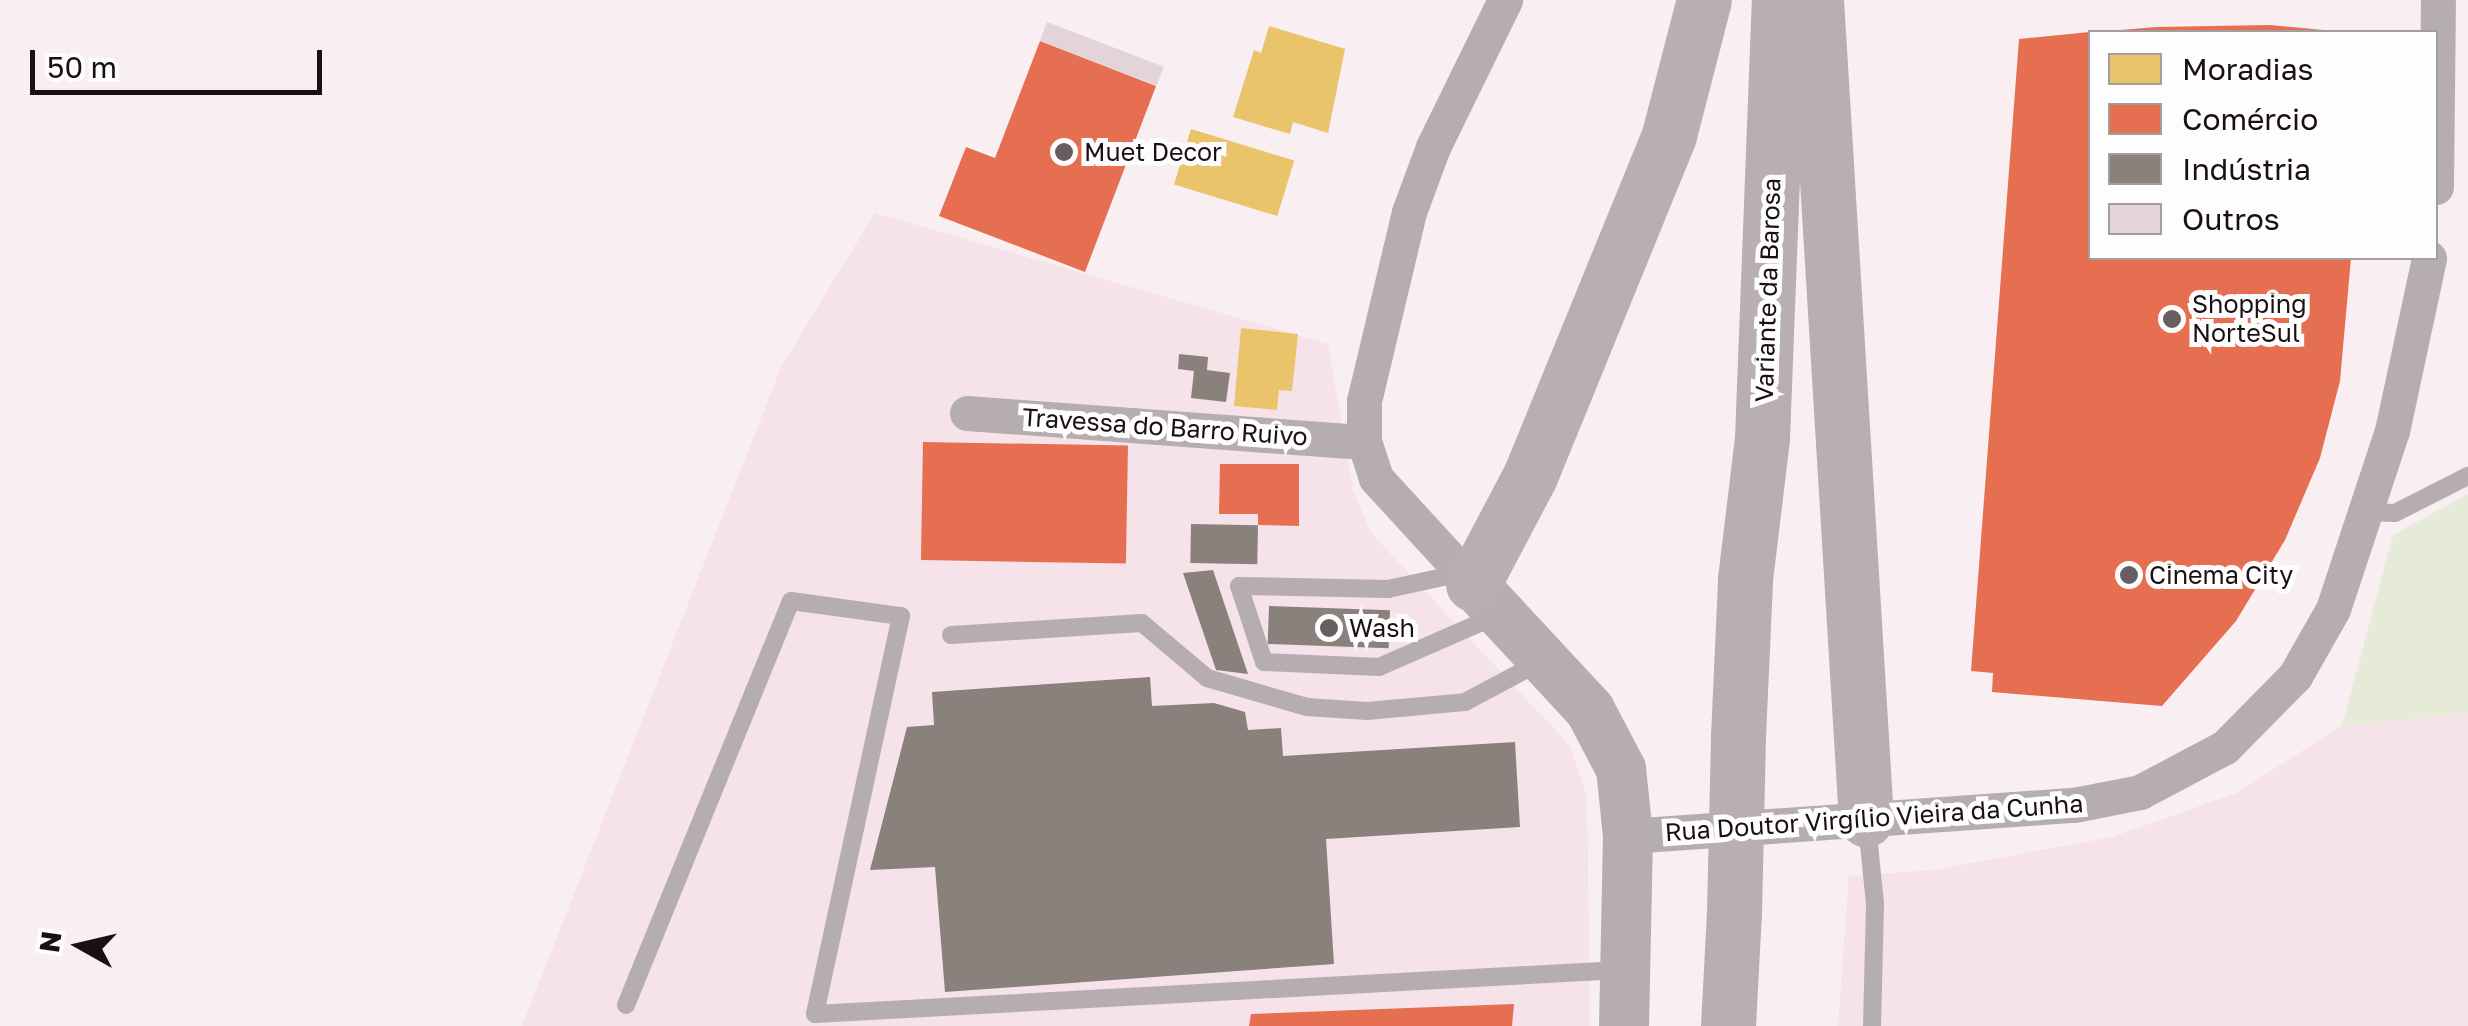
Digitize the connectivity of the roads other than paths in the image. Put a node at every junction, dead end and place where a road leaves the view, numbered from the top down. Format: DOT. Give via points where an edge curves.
graph roads {
  1 [pos="1505,0"];
  2 [pos="1704,0"];
  3 [pos="1745,0"];
  4 [pos="1779,0"];
  5 [pos="1816,0"];
  6 [pos="2438,0"];
  7 [pos="2438,30"];
  8 [pos="2429,260"];
  9 [pos="966,412"];
  10 [pos="1364,442"];
  11 [pos="2468,476"];
  12 [pos="2367,512"];
  13 [pos="1745,579"];
  14 [pos="1479,590"];
  15 [pos="951,635"];
  16 [pos="1543,660"];
  17 [pos="1866,820"];
  18 [pos="1628,836"];
  19 [pos="1626,970"];
  20 [pos="626,1004"];
  21 [pos="1624,1026"];
  22 [pos="1728,1026"];
  23 [pos="1872,1026"];
  1 -- 10 [label="street" via="1409,212 1370,362"];
  2 -- 14 [label="main road" via="1668,135"];
  3 -- 13 [label="main road, Variante da Barosa" via="1734,442"];
  4 -- 13 [label="main road, Variante da Barosa" via="1762,438"];
  5 -- 17 [label="main road"];
  6 -- 7 [label="street"];
  8 -- 12 [label="street, Rua Doutor Virgílio Vieira da Cunha" via="2407,372"];
  9 -- 10 [label="street, Travessa do Barro Ruivo"];
  10 -- 14 [label="street" via="1392,499"];
  11 -- 12 [label="lane" via="2394,512"];
  12 -- 17 [label="street, Rua Doutor Virgílio Vieira da Cunha" via="2316,645 2295,676 2224,747 2140,792"];
  13 -- 22 [label="main road, Variante da Barosa, bridge"];
  14 -- 14 [label="lane" via="1388,589 1238,586 1264,662 1379,668"];
  14 -- 16 [label="main road"];
  15 -- 16 [label="lane" via="1142,624 1207,678 1307,708 1366,711 1465,702"];
  16 -- 18 [label="main road" via="1590,710 1613,748"];
  17 -- 18 [label="street, Rua Doutor Virgílio Vieira da Cunha"];
  17 -- 23 [label="lane" via="1875,904"];
  18 -- 19 [label="main road"];
  19 -- 20 [label="lane" via="815,1014 900,616 791,600"];
  19 -- 21 [label="main road"];
}
